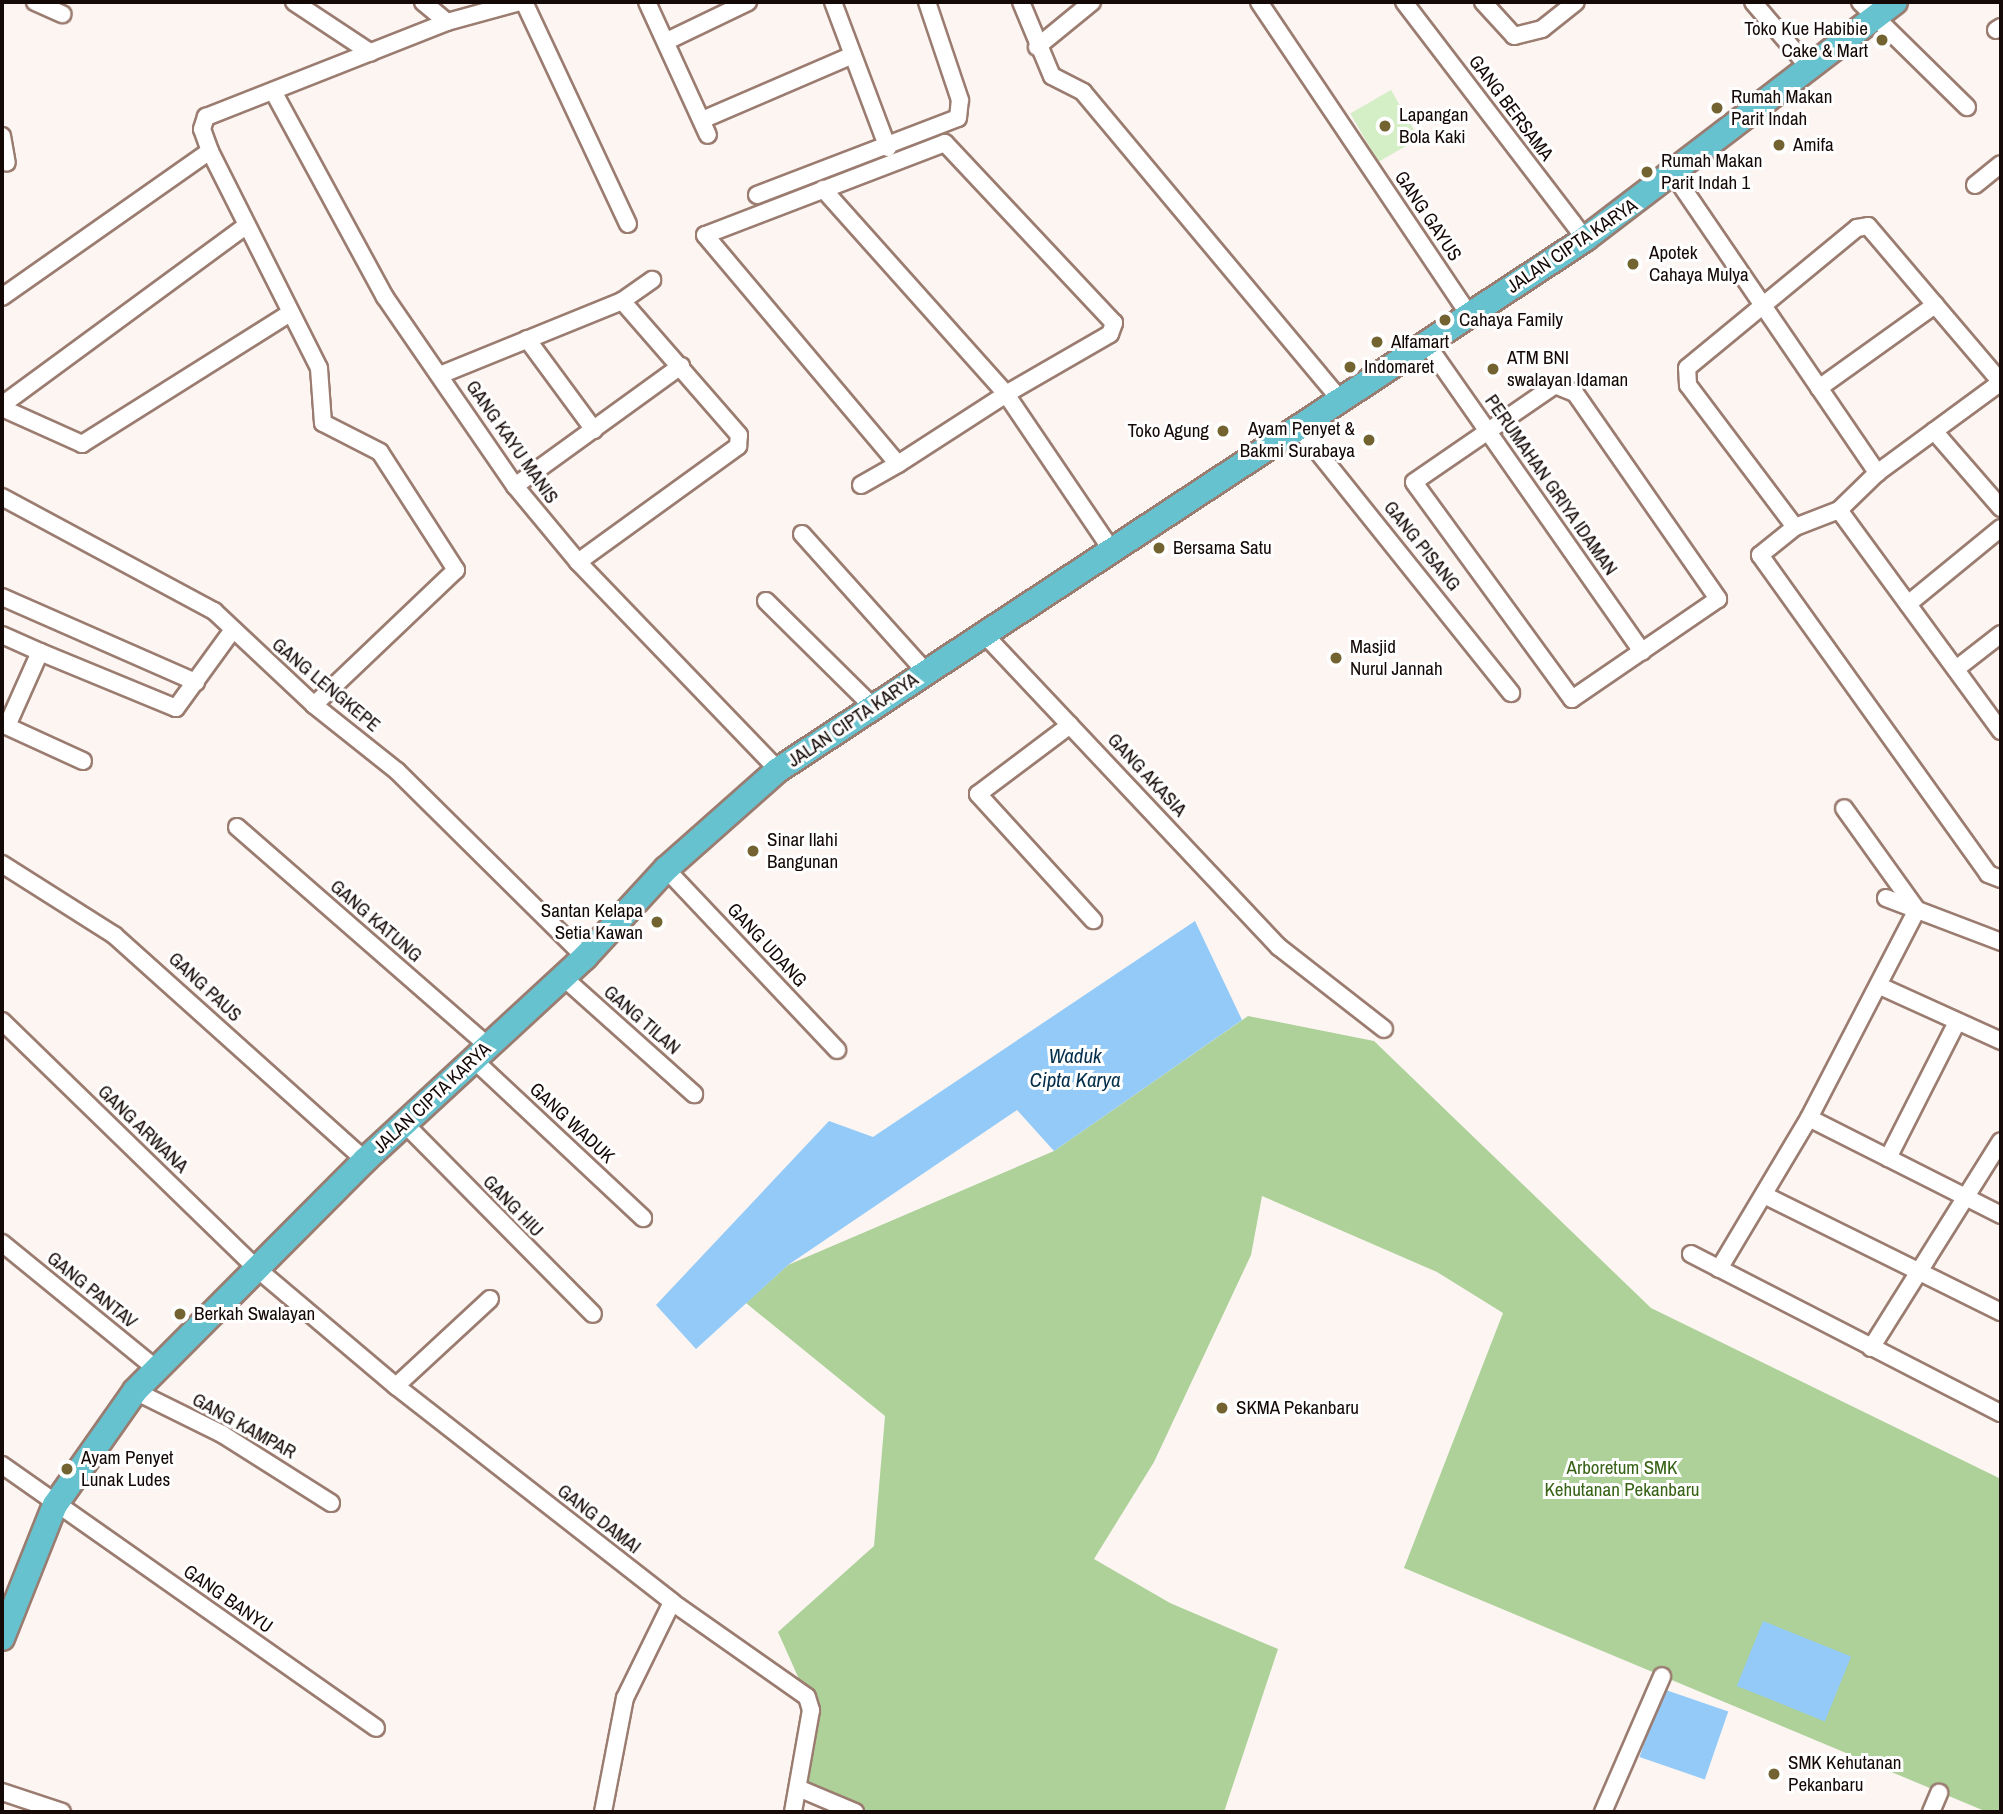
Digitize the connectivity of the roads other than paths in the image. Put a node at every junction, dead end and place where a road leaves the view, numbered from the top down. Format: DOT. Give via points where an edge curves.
graph roads {
  1 [pos="36,2"];
  2 [pos="294,2"];
  3 [pos="423,2"];
  4 [pos="522,2"];
  5 [pos="647,2"];
  6 [pos="748,2"];
  7 [pos="833,2"];
  8 [pos="927,2"];
  9 [pos="1021,2"];
  10 [pos="1092,2"];
  11 [pos="1259,2"];
  12 [pos="1404,2"];
  13 [pos="1483,2"];
  14 [pos="1576,2"];
  15 [pos="1753,2"];
  16 [pos="1895,2"];
  17 [pos="1867,10"];
  18 [pos="62,14"];
  19 [pos="447,22"];
  20 [pos="667,41"];
  21 [pos="1037,47"];
  22 [pos="371,53"];
  23 [pos="853,55"];
  24 [pos="1811,71"];
  25 [pos="273,91"];
  26 [pos="1967,107"];
  27 [pos="2,136"];
  28 [pos="888,148"];
  29 [pos="210,151"];
  30 [pos="7,163"];
  31 [pos="2001,164"];
  32 [pos="1674,175"];
  33 [pos="1975,185"];
  34 [pos="824,189"];
  35 [pos="757,195"];
  36 [pos="628,224"];
  37 [pos="247,226"];
  38 [pos="1585,239"];
  39 [pos="652,280"];
  40 [pos="2,297"];
  41 [pos="622,301"];
  42 [pos="1935,305"];
  43 [pos="1765,309"];
  44 [pos="290,313"];
  45 [pos="1469,315"];
  46 [pos="527,340"];
  47 [pos="1426,343"];
  48 [pos="681,366"];
  49 [pos="440,375"];
  50 [pos="2001,382"];
  51 [pos="1819,388"];
  52 [pos="1006,394"];
  53 [pos="1340,399"];
  54 [pos="2,406"];
  55 [pos="1298,427"];
  56 [pos="594,430"];
  57 [pos="1934,431"];
  58 [pos="1490,434"];
  59 [pos="898,464"];
  60 [pos="1877,473"];
  61 [pos="861,485"];
  62 [pos="515,486"];
  63 [pos="2,497"];
  64 [pos="2001,508"];
  65 [pos="1839,510"];
  66 [pos="1795,527"];
  67 [pos="2001,528"];
  68 [pos="802,534"];
  69 [pos="1111,550"];
  70 [pos="578,562"];
  71 [pos="2,597"];
  72 [pos="766,601"];
  73 [pos="1908,604"];
  74 [pos="232,631"];
  75 [pos="983,633"];
  76 [pos="2001,634"];
  77 [pos="2,635"];
  78 [pos="40,652"];
  79 [pos="1642,652"];
  80 [pos="1956,669"];
  81 [pos="925,671"];
  82 [pos="196,682"];
  83 [pos="1511,693"];
  84 [pos="314,705"];
  85 [pos="872,706"];
  86 [pos="1070,724"];
  87 [pos="4,725"];
  88 [pos="2001,731"];
  89 [pos="83,761"];
  90 [pos="778,770"];
  91 [pos="1844,808"];
  92 [pos="237,827"];
  93 [pos="2,864"];
  94 [pos="666,869"];
  95 [pos="2001,879"];
  96 [pos="1886,898"];
  97 [pos="1917,909"];
  98 [pos="1093,920"];
  99 [pos="2001,942"];
  100 [pos="585,957"];
  101 [pos="563,977"];
  102 [pos="1880,986"];
  103 [pos="2,1021"];
  104 [pos="1957,1022"];
  105 [pos="1384,1029"];
  106 [pos="2001,1041"];
  107 [pos="837,1050"];
  108 [pos="480,1052"];
  109 [pos="694,1094"];
  110 [pos="1809,1118"];
  111 [pos="405,1124"];
  112 [pos="2001,1141"];
  113 [pos="1888,1158"];
  114 [pos="365,1160"];
  115 [pos="1764,1195"];
  116 [pos="1966,1197"];
  117 [pos="2001,1215"];
  118 [pos="643,1218"];
  119 [pos="2,1243"];
  120 [pos="1691,1254"];
  121 [pos="255,1267"];
  122 [pos="1720,1269"];
  123 [pos="1919,1272"];
  124 [pos="490,1299"];
  125 [pos="2001,1312"];
  126 [pos="593,1314"];
  127 [pos="1871,1348"];
  128 [pos="155,1368"];
  129 [pos="396,1386"];
  130 [pos="135,1391"];
  131 [pos="2001,1413"];
  132 [pos="2,1465"];
  133 [pos="331,1503"];
  134 [pos="55,1505"];
  135 [pos="672,1602"];
  136 [pos="2,1637"];
  137 [pos="1662,1676"];
  138 [pos="376,1728"];
  139 [pos="799,1788"];
  140 [pos="2,1792"];
  141 [pos="1939,1793"];
  142 [pos="62,1812"];
  143 [pos="603,1812"];
  144 [pos="793,1812"];
  145 [pos="855,1812"];
  146 [pos="1602,1812"];
  147 [pos="1931,1812"];
  1 -- 18 [label="street"];
  2 -- 22 [label="street"];
  3 -- 19 [label="street"];
  4 -- 19 [label="street"];
  4 -- 36 [label="street"];
  5 -- 20 [label="street"];
  6 -- 20 [label="street"];
  7 -- 23 [label="street"];
  8 -- 28 [label="street" via="961,111 941,128"];
  9 -- 21 [label="street"];
  10 -- 21 [label="street"];
  11 -- 45 [label="street, GANG GAYUS"];
  12 -- 38 [label="street, GANG BERSAMA"];
  13 -- 14 [label="street" via="1514,36 1542,29"];
  15 -- 24 [label="street"];
  16 -- 17 [label="main road, JALAN CIPTA KARYA"];
  17 -- 24 [label="main road, JALAN CIPTA KARYA"];
  17 -- 26 [label="street"];
  19 -- 22 [label="street"];
  20 -- 23 [label="street" via="705,128"];
  21 -- 53 [label="street" via="1052,76 1083,92"];
  22 -- 25 [label="street"];
  23 -- 28 [label="street"];
  24 -- 32 [label="main road, JALAN CIPTA KARYA"];
  25 -- 29 [label="street" via="206,117 202,130"];
  25 -- 49 [label="street, GANG KAYU MANIS" via="385,297"];
  27 -- 30 [label="street"];
  28 -- 35 [label="street"];
  29 -- 37 [label="street"];
  29 -- 40 [label="street"];
  31 -- 33 [label="street"];
  32 -- 38 [label="main road, JALAN CIPTA KARYA"];
  32 -- 43 [label="street"];
  34 -- 52 [label="street"];
  34 -- 52 [label="street" via="945,143 1109,310 1110,334"];
  34 -- 59 [label="street" via="712,230 705,241"];
  37 -- 44 [label="street"];
  37 -- 54 [label="street"];
  38 -- 45 [label="main road, JALAN CIPTA KARYA"];
  39 -- 41 [label="street"];
  41 -- 46 [label="street"];
  41 -- 48 [label="street"];
  42 -- 43 [label="street" via="1868,226 1857,228"];
  42 -- 50 [label="street"];
  42 -- 51 [label="street"];
  43 -- 51 [label="street"];
  43 -- 66 [label="street" via="1696,355 1687,368 1688,385"];
  44 -- 54 [label="street" via="82,444"];
  44 -- 84 [label="street" via="319,368 323,423 380,452 456,570"];
  45 -- 47 [label="main road, JALAN CIPTA KARYA"];
  46 -- 49 [label="street"];
  46 -- 56 [label="street"];
  47 -- 53 [label="main road, JALAN CIPTA KARYA"];
  47 -- 58 [label="street, PERUMAHAN GRIYA IDAMAN"];
  48 -- 56 [label="street"];
  48 -- 70 [label="street" via="739,435 738,446"];
  49 -- 62 [label="street, GANG KAYU MANIS"];
  50 -- 57 [label="street"];
  51 -- 60 [label="street"];
  52 -- 59 [label="street"];
  52 -- 69 [label="street"];
  53 -- 55 [label="main road, JALAN CIPTA KARYA"];
  55 -- 69 [label="main road, JALAN CIPTA KARYA"];
  55 -- 83 [label="street, GANG PISANG"];
  56 -- 62 [label="street"];
  57 -- 60 [label="street"];
  57 -- 64 [label="street"];
  58 -- 79 [label="street, PERUMAHAN GRIYA IDAMAN"];
  58 -- 79 [label="street" via="1419,474 1416,488 1572,699"];
  58 -- 79 [label="street" via="1555,385 1567,386 1714,592 1715,604"];
  59 -- 61 [label="street"];
  60 -- 65 [label="street"];
  62 -- 70 [label="street, GANG KAYU MANIS"];
  63 -- 74 [label="street, GANG LENGKEPE" via="214,611"];
  65 -- 66 [label="street"];
  65 -- 73 [label="street"];
  66 -- 95 [label="street" via="1760,555 1988,874"];
  67 -- 73 [label="street"];
  68 -- 81 [label="street"];
  69 -- 75 [label="main road, JALAN CIPTA KARYA"];
  70 -- 90 [label="street, GANG KAYU MANIS"];
  71 -- 82 [label="street"];
  72 -- 85 [label="street"];
  73 -- 80 [label="street"];
  74 -- 82 [label="street"];
  74 -- 84 [label="street, GANG LENGKEPE"];
  75 -- 81 [label="main road, JALAN CIPTA KARYA"];
  75 -- 86 [label="street, GANG AKASIA"];
  76 -- 80 [label="street"];
  77 -- 78 [label="street"];
  78 -- 82 [label="street" via="176,708"];
  78 -- 87 [label="street"];
  80 -- 88 [label="street"];
  81 -- 85 [label="main road, JALAN CIPTA KARYA"];
  84 -- 100 [label="street, GANG LENGKEPE" via="397,771"];
  85 -- 90 [label="main road, JALAN CIPTA KARYA"];
  86 -- 98 [label="street" via="978,794"];
  86 -- 105 [label="street, GANG AKASIA" via="1279,947"];
  87 -- 89 [label="street"];
  90 -- 94 [label="main road, JALAN CIPTA KARYA"];
  91 -- 97 [label="street"];
  92 -- 108 [label="street, GANG KATUNG"];
  93 -- 114 [label="street, GANG PAUS" via="114,935"];
  94 -- 100 [label="main road, JALAN CIPTA KARYA"];
  94 -- 107 [label="street, GANG UDANG"];
  96 -- 97 [label="street"];
  97 -- 99 [label="street"];
  97 -- 102 [label="street"];
  100 -- 101 [label="main road, JALAN CIPTA KARYA"];
  101 -- 108 [label="main road, JALAN CIPTA KARYA"];
  101 -- 109 [label="street, GANG TILAN"];
  102 -- 104 [label="street"];
  102 -- 110 [label="street"];
  103 -- 121 [label="street, GANG ARWANA"];
  104 -- 106 [label="street"];
  104 -- 113 [label="street"];
  108 -- 111 [label="main road, JALAN CIPTA KARYA"];
  108 -- 118 [label="street, GANG WADUK"];
  110 -- 113 [label="street"];
  110 -- 115 [label="street"];
  111 -- 114 [label="main road, JALAN CIPTA KARYA"];
  111 -- 126 [label="street, GANG HIU"];
  112 -- 116 [label="street"];
  113 -- 116 [label="street"];
  114 -- 121 [label="main road, JALAN CIPTA KARYA"];
  115 -- 122 [label="street"];
  115 -- 123 [label="street"];
  116 -- 117 [label="street"];
  116 -- 123 [label="street"];
  119 -- 128 [label="street, GANG PANTAV"];
  120 -- 122 [label="street"];
  121 -- 128 [label="main road, JALAN CIPTA KARYA"];
  121 -- 129 [label="street, GANG DAMAI"];
  122 -- 127 [label="street"];
  123 -- 125 [label="street"];
  123 -- 127 [label="street"];
  124 -- 129 [label="street"];
  127 -- 131 [label="street"];
  128 -- 130 [label="main road, JALAN CIPTA KARYA"];
  129 -- 135 [label="street, GANG DAMAI"];
  130 -- 133 [label="street, GANG KAMPAR" via="222,1434"];
  130 -- 134 [label="main road, JALAN CIPTA KARYA"];
  132 -- 134 [label="street, GANG BANYU"];
  134 -- 136 [label="main road, JALAN CIPTA KARYA"];
  134 -- 138 [label="street, GANG BANYU"];
  135 -- 139 [label="street, GANG DAMAI" via="807,1697 811,1710"];
  135 -- 143 [label="street" via="625,1698"];
  137 -- 146 [label="street"];
  139 -- 144 [label="street"];
  139 -- 145 [label="street"];
  140 -- 142 [label="street"];
  141 -- 147 [label="street"];
}
